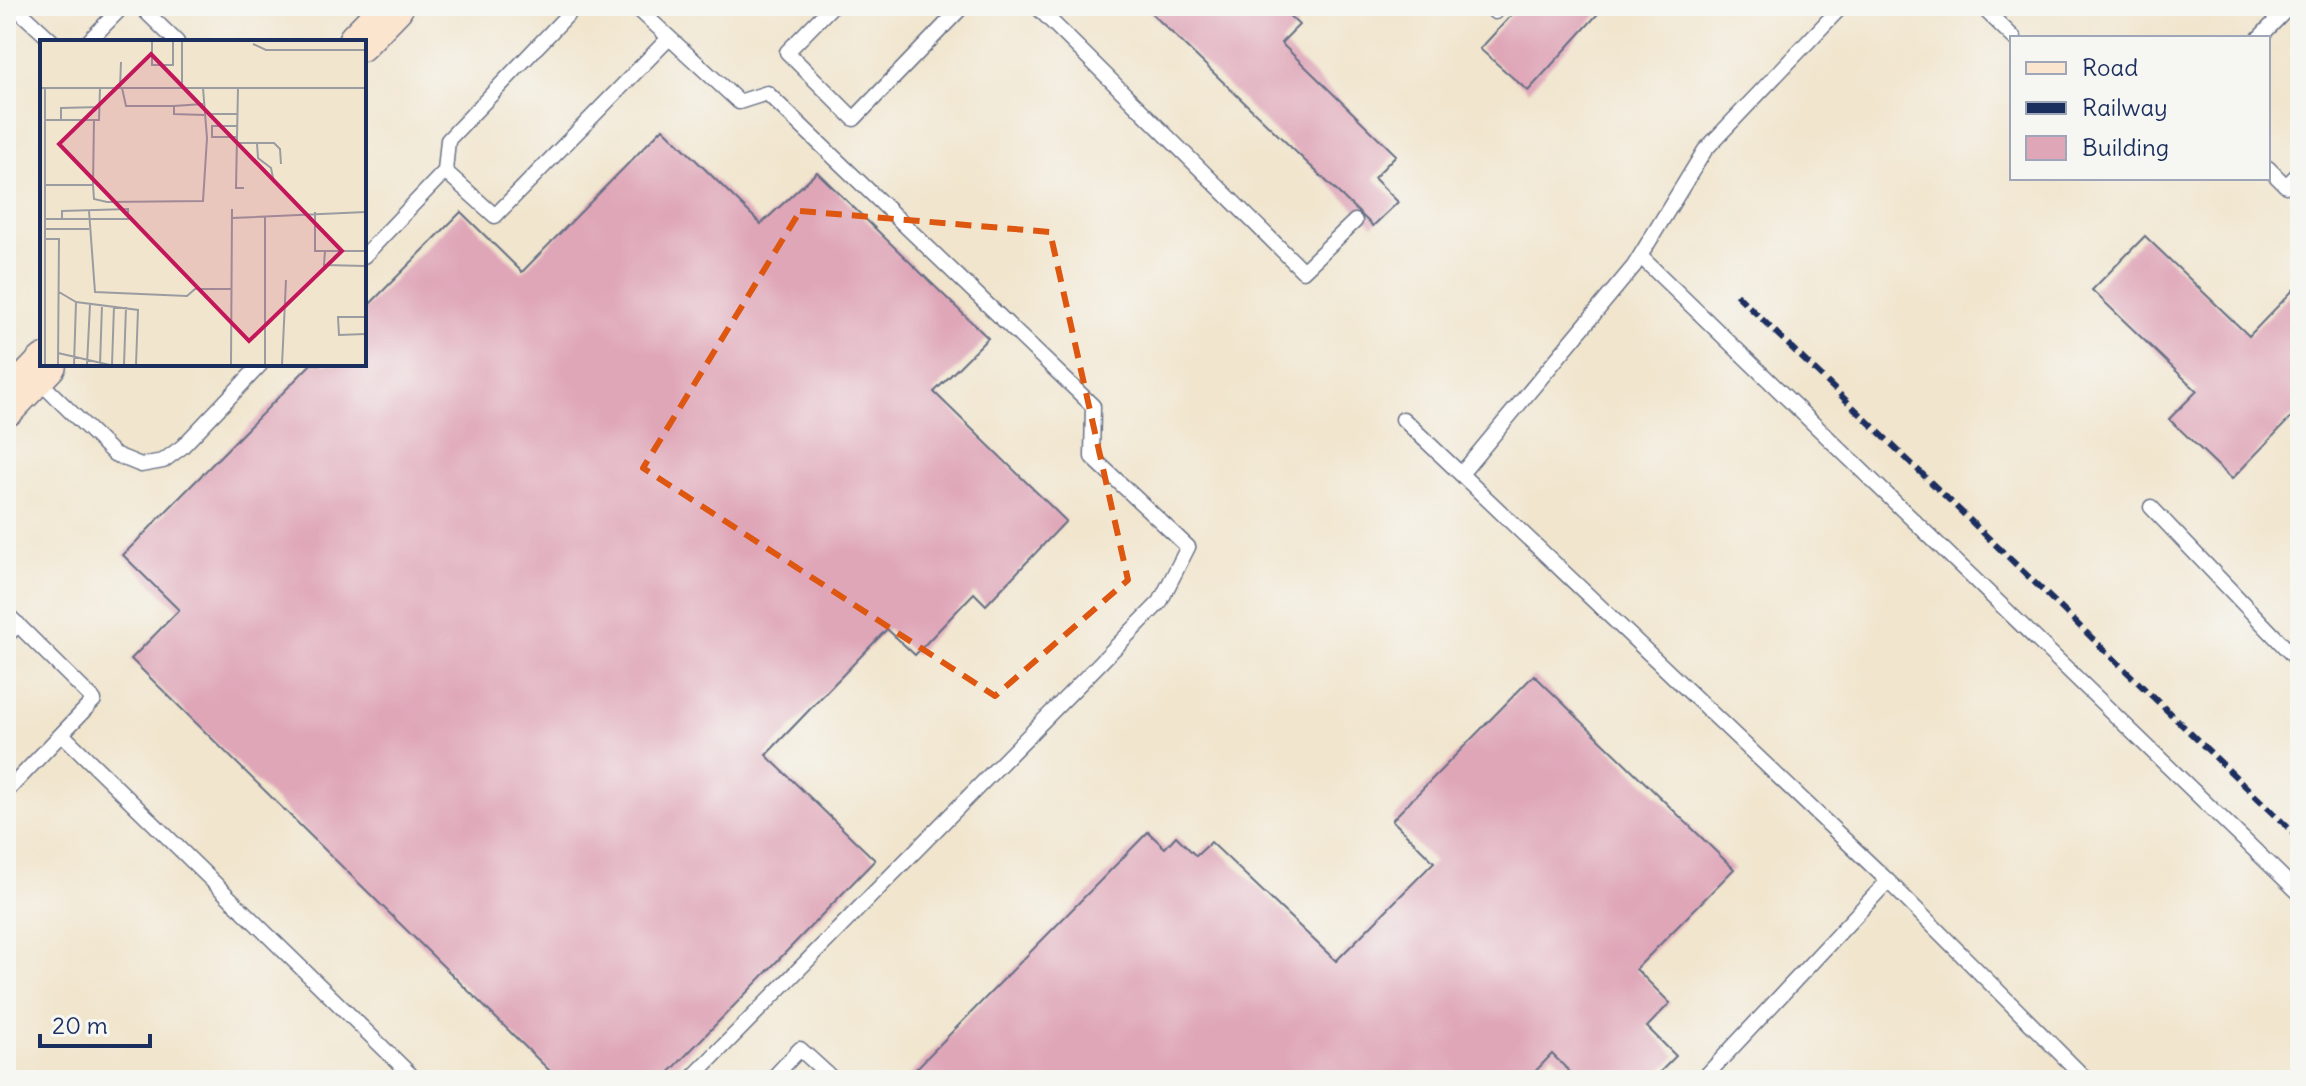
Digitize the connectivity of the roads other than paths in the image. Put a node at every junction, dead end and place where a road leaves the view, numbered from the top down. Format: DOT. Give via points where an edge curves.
graph roads {
  1 [pos="14,6"];
  2 [pos="123,6"];
  3 [pos="140,6"];
  4 [pos="393,6"];
  5 [pos="576,6"];
  6 [pos="635,6"];
  7 [pos="832,6"];
  8 [pos="963,6"];
  9 [pos="1036,6"];
  10 [pos="1842,6"];
  11 [pos="1981,6"];
  12 [pos="2290,6"];
  13 [pos="2012,36"];
  14 [pos="2261,36"];
  15 [pos="669,38"];
  16 [pos="51,40"];
  17 [pos="90,40"];
  18 [pos="175,40"];
  19 [pos="360,40"];
  20 [pos="2270,170"];
  21 [pos="445,171"];
  22 [pos="2300,172"];
  23 [pos="1355,221"];
  24 [pos="366,254"];
  25 [pos="1640,256"];
  26 [pos="259,366"];
  27 [pos="25,382"];
  28 [pos="1403,419"];
  29 [pos="1461,474"];
  30 [pos="2151,507"];
  31 [pos="6,613"];
  32 [pos="18,624"];
  33 [pos="6,637"];
  34 [pos="2300,663"];
  35 [pos="62,734"];
  36 [pos="6,792"];
  37 [pos="1888,881"];
  38 [pos="2300,894"];
  39 [pos="416,1080"];
  40 [pos="690,1080"];
  41 [pos="771,1080"];
  42 [pos="834,1080"];
  43 [pos="1702,1080"];
  44 [pos="2087,1080"];
  1 -- 16 [label="lane"];
  2 -- 17 [label="lane"];
  3 -- 18 [label="lane"];
  4 -- 19 [label="main road"];
  5 -- 21 [label="lane" via="448,140"];
  6 -- 15 [label="lane"];
  7 -- 8 [label="lane" via="787,52 854,119"];
  9 -- 23 [label="lane" via="1303,271"];
  10 -- 25 [label="lane" via="1705,150"];
  11 -- 13 [label="lane"];
  12 -- 14 [label="lane"];
  15 -- 21 [label="lane" via="495,216"];
  15 -- 40 [label="lane" via="739,102 767,93 1093,406 1092,457 1188,547 1160,602"];
  20 -- 22 [label="lane" via="2286,186"];
  21 -- 24 [label="lane"];
  25 -- 29 [label="lane"];
  25 -- 38 [label="lane"];
  26 -- 27 [label="lane" via="182,447 163,461 141,465 114,454"];
  28 -- 29 [label="lane"];
  29 -- 37 [label="lane"];
  30 -- 34 [label="lane"];
  31 -- 32 [label="lane"];
  32 -- 33 [label="lane"];
  32 -- 35 [label="lane" via="94,700"];
  35 -- 36 [label="lane"];
  35 -- 39 [label="lane"];
  37 -- 43 [label="lane"];
  37 -- 44 [label="lane"];
  41 -- 42 [label="lane" via="800,1049"];
}
